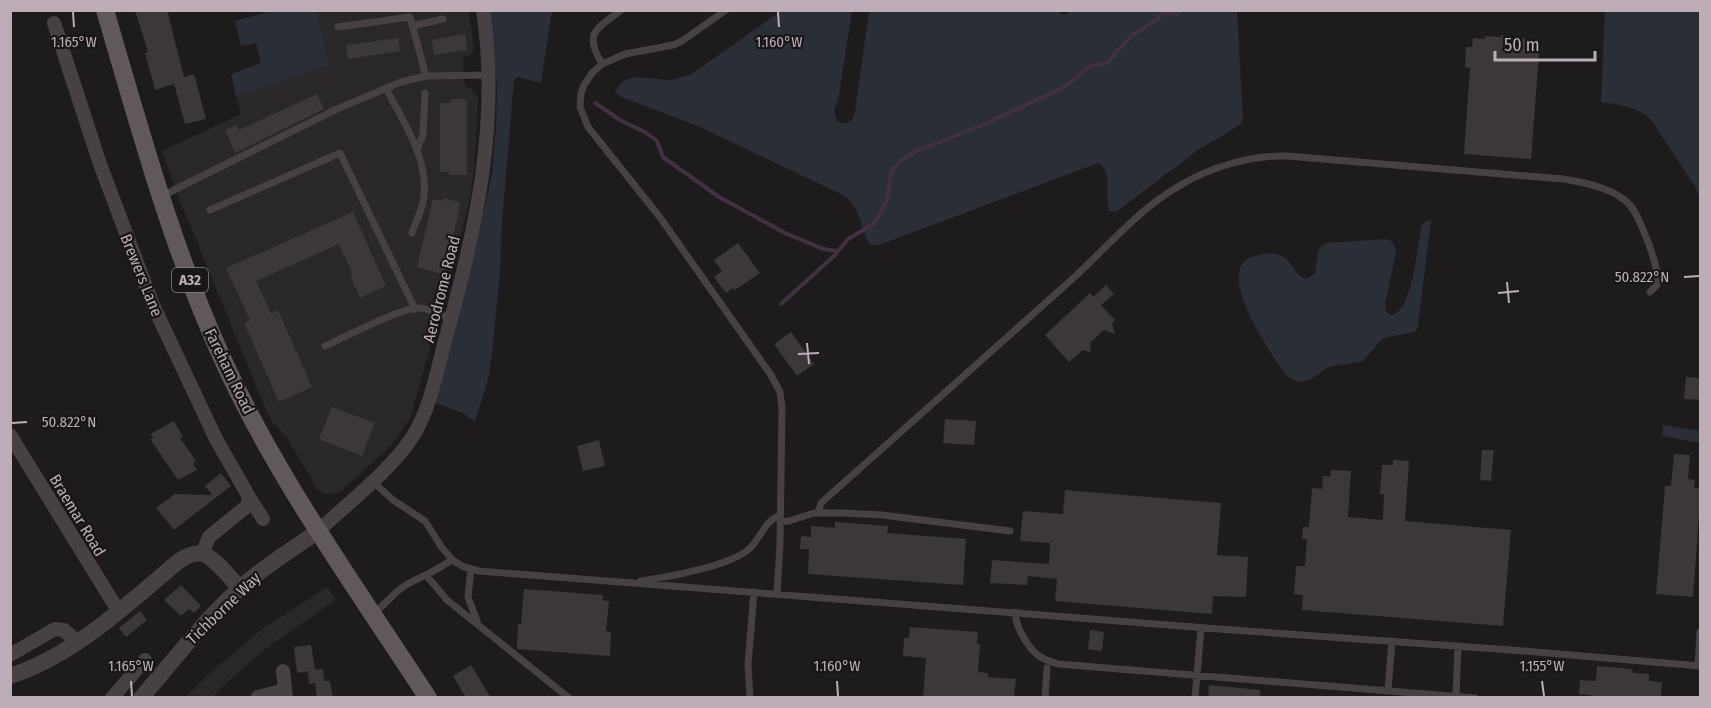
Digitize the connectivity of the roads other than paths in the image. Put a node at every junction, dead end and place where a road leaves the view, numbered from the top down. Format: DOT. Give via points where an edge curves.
graph roads {
  1 [pos="105,10"];
  2 [pos="483,10"];
  3 [pos="621,10"];
  4 [pos="726,10"];
  5 [pos="443,19"];
  6 [pos="54,23"];
  7 [pos="412,26"];
  8 [pos="338,27"];
  9 [pos="602,64"];
  10 [pos="488,75"];
  11 [pos="426,76"];
  12 [pos="386,88"];
  13 [pos="425,93"];
  14 [pos="417,149"];
  15 [pos="160,197"];
  16 [pos="210,210"];
  17 [pos="412,233"];
  18 [pos="1650,292"];
  19 [pos="415,309"];
  20 [pos="451,319"];
  21 [pos="325,346"];
  22 [pos="11,435"];
  23 [pos="372,481"];
  24 [pos="249,497"];
  25 [pos="818,513"];
  26 [pos="263,519"];
  27 [pos="780,519"];
  28 [pos="1010,531"];
  29 [pos="317,532"];
  30 [pos="202,554"];
  31 [pos="452,559"];
  32 [pos="471,569"];
  33 [pos="426,575"];
  34 [pos="627,583"];
  35 [pos="240,588"];
  36 [pos="754,592"];
  37 [pos="777,593"];
  38 [pos="119,612"];
  39 [pos="1015,612"];
  40 [pos="373,614"];
  41 [pos="481,625"];
  42 [pos="1201,628"];
  43 [pos="1701,632"];
  44 [pos="1392,641"];
  45 [pos="77,642"];
  46 [pos="1458,646"];
  47 [pos="10,655"];
  48 [pos="145,660"];
  49 [pos="1699,666"];
  50 [pos="1047,668"];
  51 [pos="283,671"];
  52 [pos="1197,675"];
  53 [pos="10,676"];
  54 [pos="1388,690"];
  55 [pos="286,694"];
  56 [pos="1456,695"];
  57 [pos="145,696"];
  58 [pos="258,697"];
  59 [pos="112,698"];
  60 [pos="428,698"];
  61 [pos="569,698"];
  62 [pos="750,698"];
  63 [pos="1045,698"];
  64 [pos="1195,698"];
  65 [pos="1475,698"];
  1 -- 15 [label="main road, Fareham Road / A32"];
  2 -- 10 [label="street, Aerodrome Road"];
  3 -- 9 [label="lane" via="593,36 593,47"];
  4 -- 9 [label="lane" via="682,42 625,54"];
  5 -- 7 [label="lane"];
  6 -- 24 [label="street, Brewers Lane" via="100,164 153,305 216,439"];
  7 -- 8 [label="lane" via="410,17"];
  7 -- 11 [label="lane"];
  9 -- 27 [label="lane" via="582,89 580,106 586,124 659,216 778,388 782,408"];
  10 -- 11 [label="lane"];
  10 -- 20 [label="street, Aerodrome Road" via="483,180"];
  11 -- 12 [label="lane"];
  12 -- 14 [label="lane"];
  12 -- 15 [label="lane"];
  13 -- 14 [label="lane" via="423,135"];
  14 -- 17 [label="lane" via="423,167 423,203"];
  15 -- 29 [label="main road, Fareham Road / A32" via="220,353"];
  16 -- 19 [label="lane" via="340,153"];
  18 -- 25 [label="lane" via="1657,285 1657,269 1634,211 1620,198 1593,186 1563,179 1287,156 1233,164 1188,181 1151,206 821,503"];
  19 -- 20 [label="lane"];
  19 -- 21 [label="lane"];
  20 -- 23 [label="street, Aerodrome Road" via="420,423 408,444"];
  22 -- 38 [label="street, Braemar Road"];
  23 -- 29 [label="street, Aerodrome Road"];
  23 -- 31 [label="lane" via="425,521"];
  24 -- 26 [label="street, Brewers Lane"];
  24 -- 30 [label="street" via="247,506 209,537"];
  25 -- 27 [label="lane"];
  25 -- 28 [label="lane" via="882,515"];
  27 -- 34 [label="lane" via="773,518 749,550 732,559"];
  27 -- 37 [label="lane"];
  29 -- 35 [label="street, Tichborne Way"];
  29 -- 40 [label="main road, Fareham Road / A32"];
  30 -- 35 [label="street"];
  30 -- 38 [label="street" via="187,556"];
  31 -- 32 [label="lane"];
  31 -- 33 [label="lane"];
  32 -- 34 [label="lane"];
  32 -- 41 [label="lane" via="468,597"];
  33 -- 40 [label="lane" via="404,586"];
  33 -- 41 [label="lane" via="442,595"];
  34 -- 36 [label="lane"];
  35 -- 57 [label="street, Tichborne Way"];
  36 -- 37 [label="lane"];
  36 -- 62 [label="lane" via="748,664"];
  37 -- 39 [label="lane"];
  38 -- 45 [label="street"];
  39 -- 42 [label="lane"];
  39 -- 52 [label="lane" via="1030,646 1048,661"];
  40 -- 60 [label="main road, Fareham Road / A32"];
  41 -- 61 [label="lane"];
  42 -- 44 [label="lane"];
  42 -- 52 [label="lane"];
  43 -- 49 [label="lane"];
  44 -- 46 [label="lane"];
  44 -- 54 [label="lane"];
  45 -- 47 [label="street" via="64,630 55,629"];
  45 -- 53 [label="street" via="38,666"];
  46 -- 49 [label="lane"];
  46 -- 56 [label="lane"];
  48 -- 59 [label="street"];
  50 -- 63 [label="lane"];
  51 -- 55 [label="street"];
  52 -- 54 [label="lane"];
  52 -- 64 [label="lane"];
  54 -- 56 [label="lane"];
  55 -- 58 [label="street"];
  56 -- 65 [label="lane"];
}
